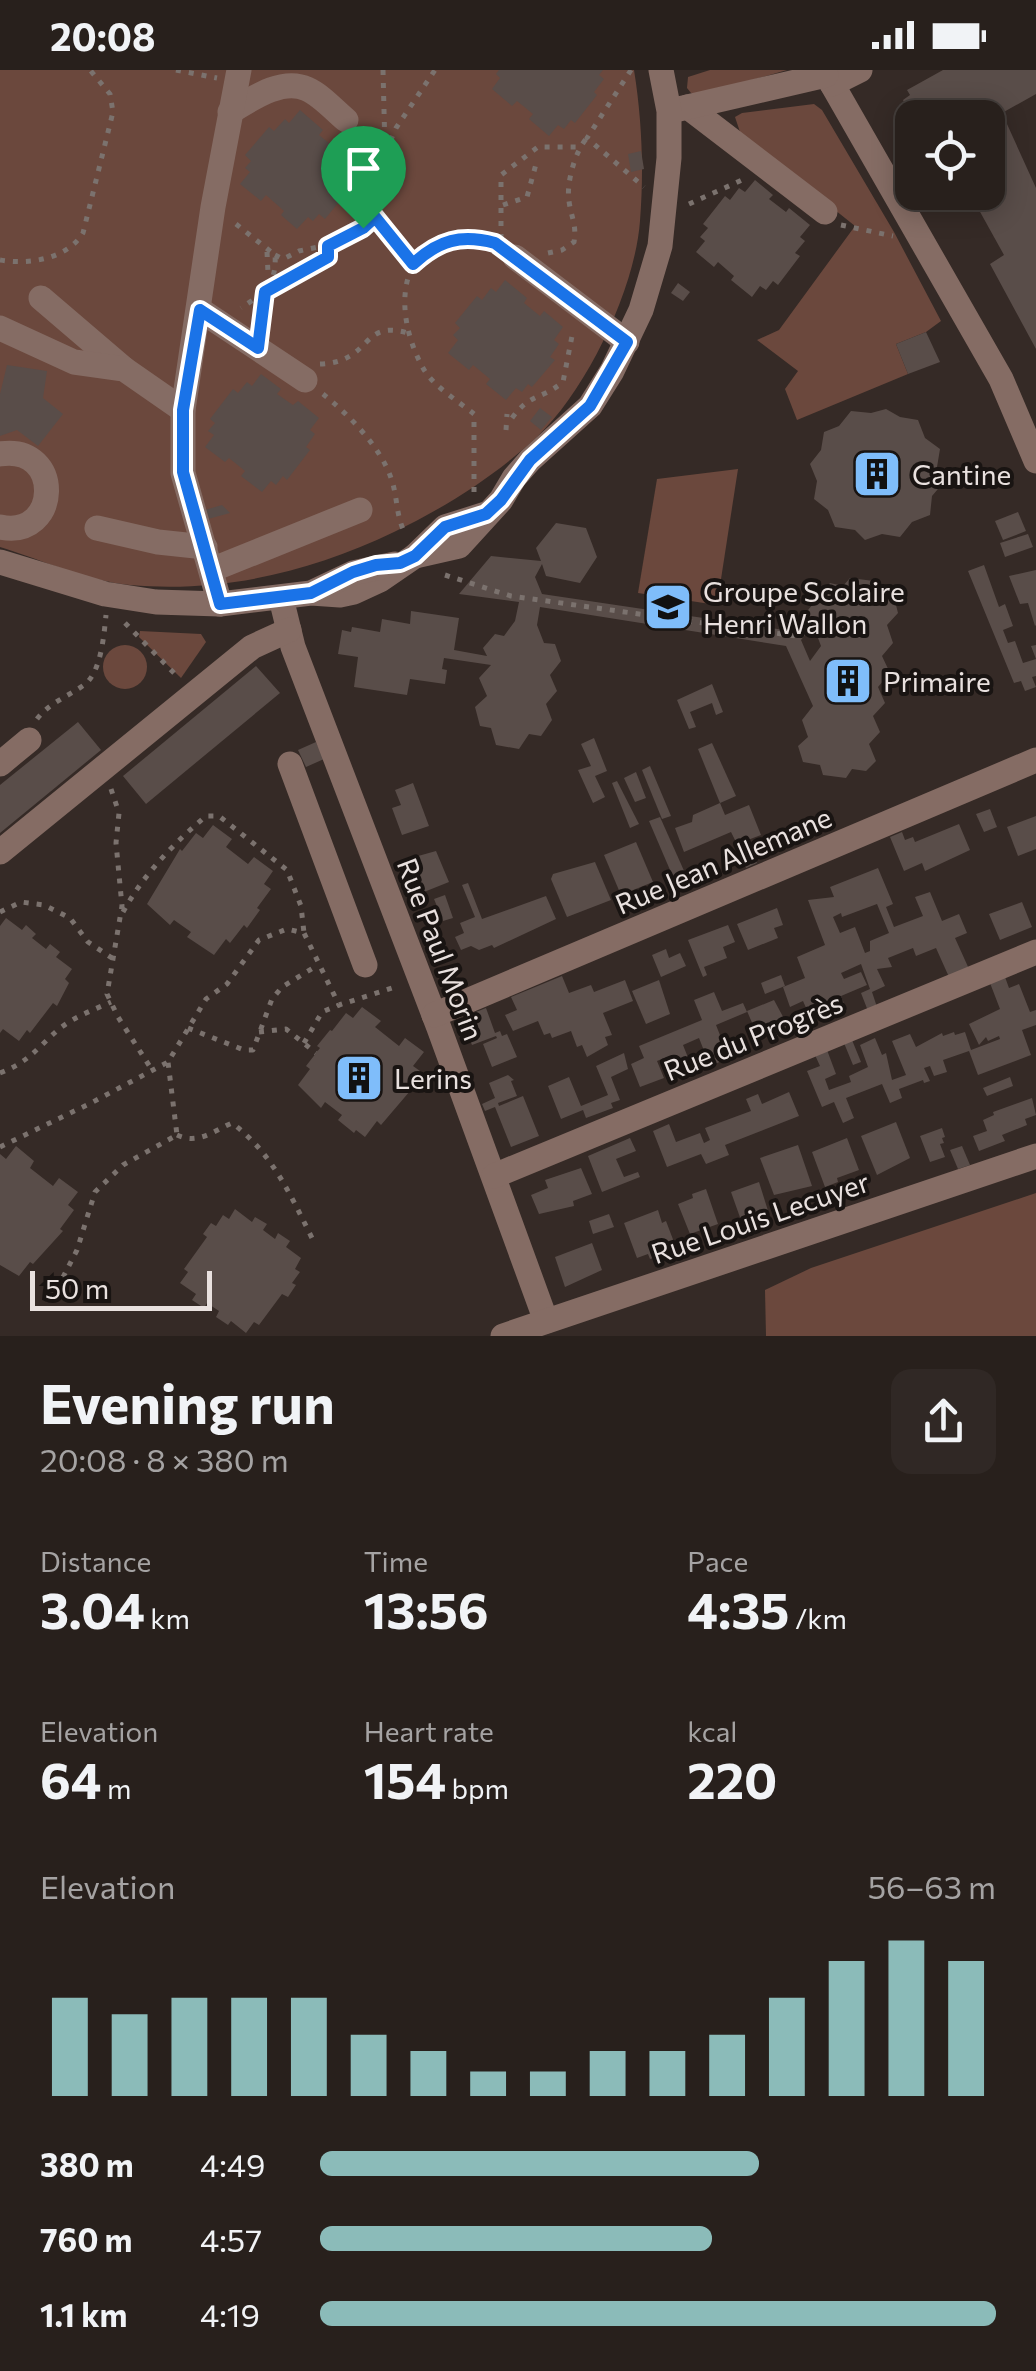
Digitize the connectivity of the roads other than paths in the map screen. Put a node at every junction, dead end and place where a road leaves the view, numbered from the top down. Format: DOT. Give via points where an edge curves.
graph roads {
  1 [pos="663,70"];
  2 [pos="860,70"];
  3 [pos="238,76"];
  4 [pos="827,76"];
  5 [pos="678,109"];
  6 [pos="230,112"];
  7 [pos="346,120"];
  8 [pos="826,212"];
  9 [pos="515,257"];
  10 [pos="41,298"];
  11 [pos="200,310"];
  12 [pos="0,328"];
  13 [pos="627,342"];
  14 [pos="124,369"];
  15 [pos="305,380"];
  16 [pos="183,410"];
  17 [pos="1031,428"];
  18 [pos="0,454"];
  19 [pos="1036,461"];
  20 [pos="360,510"];
  21 [pos="0,528"];
  22 [pos="97,528"];
  23 [pos="208,559"];
  24 [pos="0,562"];
  25 [pos="280,598"];
  26 [pos="230,604"];
  27 [pos="289,630"];
  28 [pos="252,647"];
  29 [pos="31,733"];
  30 [pos="1036,760"];
  31 [pos="0,764"];
  32 [pos="290,764"];
  33 [pos="0,852"];
  34 [pos="388,892"];
  35 [pos="345,906"];
  36 [pos="1036,952"];
  37 [pos="365,965"];
  38 [pos="434,1016"];
  39 [pos="1036,1156"];
  40 [pos="494,1176"];
  41 [pos="546,1321"];
  42 [pos="503,1336"];
  1 -- 5 [label="street"];
  2 -- 4 [label="street"];
  3 -- 6 [label="street"];
  4 -- 5 [label="street"];
  4 -- 17 [label="street"];
  5 -- 8 [label="street"];
  5 -- 13 [label="street" via="672,206"];
  6 -- 7 [label="street" via="262,93 296,86"];
  6 -- 11 [label="street"];
  9 -- 13 [label="street"];
  10 -- 14 [label="street"];
  11 -- 15 [label="street"];
  11 -- 16 [label="street"];
  12 -- 14 [label="street" via="74,362"];
  13 -- 25 [label="street" via="564,444 525,490 445,527 361,590"];
  14 -- 16 [label="street"];
  16 -- 23 [label="street" via="183,472"];
  17 -- 19 [label="street"];
  18 -- 21 [label="street" via="30,459 48,490 31,522"];
  20 -- 23 [label="street"];
  22 -- 23 [label="street"];
  23 -- 26 [label="street"];
  24 -- 26 [label="street" via="106,594"];
  25 -- 26 [label="street"];
  25 -- 27 [label="street, Rue Paul Morin"];
  26 -- 28 [label="street"];
  27 -- 28 [label="street"];
  27 -- 34 [label="street, Rue Paul Morin"];
  28 -- 33 [label="street"];
  29 -- 31 [label="street"];
  30 -- 38 [label="street, Rue Jean Allemane"];
  32 -- 35 [label="street"];
  34 -- 35 [label="street"];
  34 -- 38 [label="street, Rue Paul Morin"];
  35 -- 37 [label="street"];
  36 -- 40 [label="street, Rue du Progrès"];
  38 -- 40 [label="street, Rue Paul Morin"];
  39 -- 41 [label="street, Rue Louis Lecuyer"];
  40 -- 41 [label="street, Rue Paul Morin"];
  41 -- 42 [label="street, Rue Louis Lecuyer"];
}
